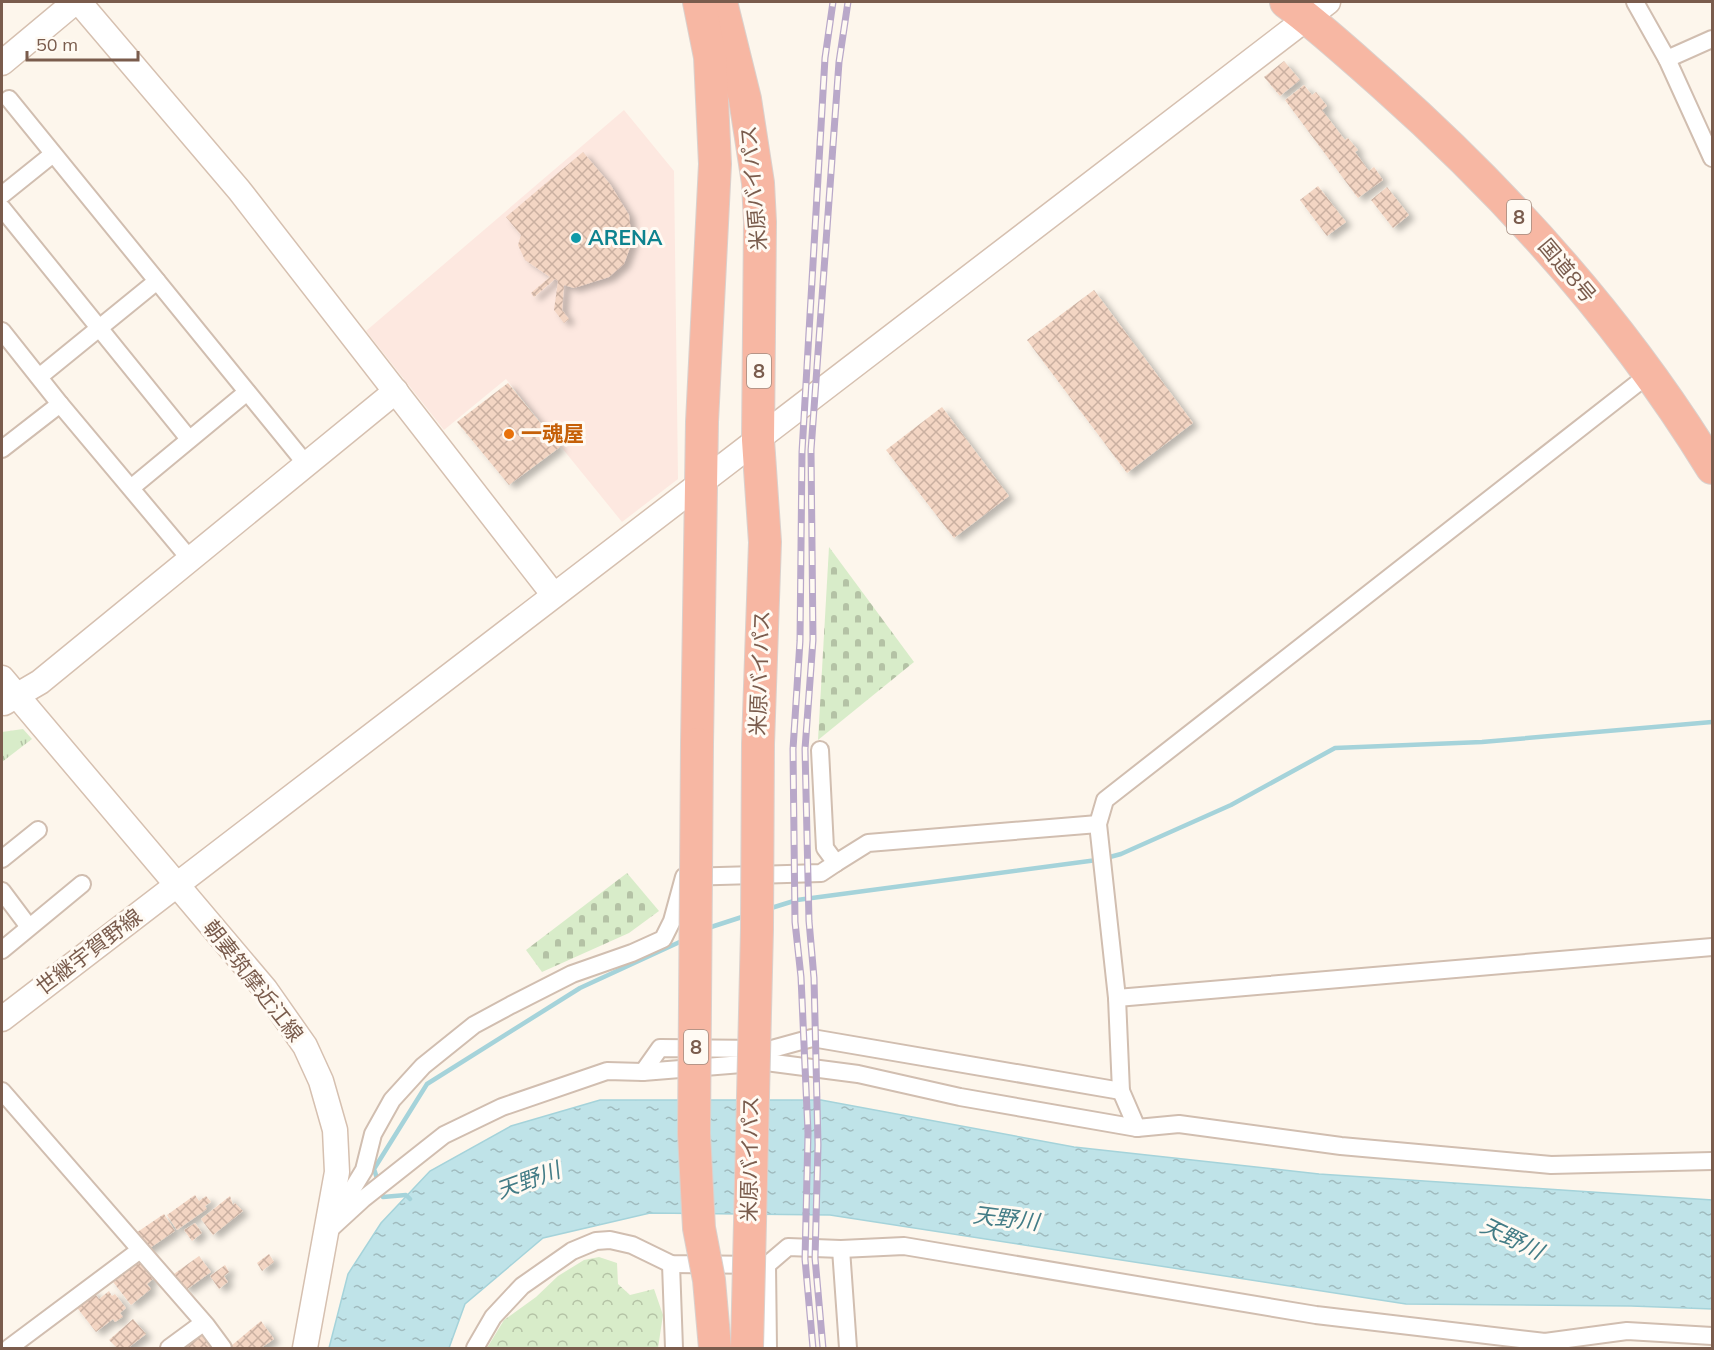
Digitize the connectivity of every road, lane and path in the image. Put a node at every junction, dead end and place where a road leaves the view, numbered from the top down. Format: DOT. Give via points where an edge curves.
graph roads {
  1 [pos="77,2"];
  2 [pos="699,2"];
  3 [pos="721,2"];
  4 [pos="1635,2"];
  5 [pos="1307,7"];
  6 [pos="1713,39"];
  7 [pos="1667,59"];
  8 [pos="2,63"];
  9 [pos="9,99"];
  10 [pos="53,154"];
  11 [pos="1713,158"];
  12 [pos="2,195"];
  13 [pos="2,208"];
  14 [pos="157,281"];
  15 [pos="99,328"];
  16 [pos="2,331"];
  17 [pos="1648,375"];
  18 [pos="39,377"];
  19 [pos="396,391"];
  20 [pos="247,392"];
  21 [pos="60,404"];
  22 [pos="189,439"];
  23 [pos="758,440"];
  24 [pos="2,449"];
  25 [pos="306,464"];
  26 [pos="1713,468"];
  27 [pos="700,484"];
  28 [pos="131,488"];
  29 [pos="765,542"];
  30 [pos="190,559"];
  31 [pos="700,564"];
  32 [pos="553,594"];
  33 [pos="7,693"];
  34 [pos="820,750"];
  35 [pos="1098,824"];
  36 [pos="38,830"];
  37 [pos="2,859"];
  38 [pos="836,862"];
  39 [pos="771,874"];
  40 [pos="684,877"];
  41 [pos="82,884"];
  42 [pos="177,885"];
  43 [pos="2,891"];
  44 [pos="29,927"];
  45 [pos="1713,947"];
  46 [pos="2,950"];
  47 [pos="1117,998"];
  48 [pos="3,1015"];
  49 [pos="643,1072"];
  50 [pos="2,1091"];
  51 [pos="1121,1091"];
  52 [pos="1137,1128"];
  53 [pos="1713,1161"];
  54 [pos="699,1228"];
  55 [pos="327,1232"];
  56 [pos="841,1249"];
  57 [pos="140,1250"];
  58 [pos="671,1264"];
  59 [pos="767,1265"];
  60 [pos="203,1323"];
  61 [pos="1713,1336"];
  62 [pos="9,1348"];
  63 [pos="169,1348"];
  64 [pos="223,1348"];
  65 [pos="305,1348"];
  66 [pos="475,1348"];
  67 [pos="674,1348"];
  68 [pos="698,1348"];
  69 [pos="715,1348"];
  70 [pos="747,1348"];
  71 [pos="768,1348"];
  72 [pos="848,1348"];
  1 -- 8 [label="street"];
  1 -- 19 [label="street" via="238,190"];
  2 -- 27 [label="highway, 米原バイパス / 8" via="710,57 715,127"];
  3 -- 23 [label="highway, 米原バイパス / 8" via="745,99 758,183"];
  4 -- 7 [label="street"];
  5 -- 17 [label="highway, 国道8号 / 8" via="1538,236"];
  5 -- 23 [label="street, 世継宇賀野線"];
  6 -- 7 [label="street"];
  7 -- 11 [label="street"];
  9 -- 10 [label="street"];
  10 -- 12 [label="street"];
  10 -- 14 [label="street"];
  13 -- 15 [label="street"];
  14 -- 15 [label="street"];
  14 -- 20 [label="street"];
  15 -- 18 [label="street"];
  15 -- 22 [label="street"];
  16 -- 18 [label="street"];
  17 -- 26 [label="highway, 国道8号 / 8"];
  17 -- 35 [label="street" via="1105,800"];
  18 -- 21 [label="street"];
  19 -- 25 [label="street"];
  19 -- 32 [label="street"];
  20 -- 22 [label="street"];
  20 -- 25 [label="street"];
  21 -- 24 [label="street"];
  21 -- 28 [label="street"];
  22 -- 28 [label="street"];
  23 -- 27 [label="street, 世継宇賀野線"];
  23 -- 29 [label="highway, 米原バイパス / 8"];
  25 -- 30 [label="street"];
  27 -- 31 [label="highway, 米原バイパス / 8"];
  27 -- 32 [label="street, 世継宇賀野線"];
  28 -- 30 [label="street"];
  29 -- 39 [label="street" via="772,594"];
  29 -- 70 [label="highway, 米原バイパス / 8, bridge"];
  30 -- 33 [label="street" via="39,682"];
  31 -- 40 [label="street" via="686,610"];
  31 -- 54 [label="highway, 米原バイパス / 8, bridge" via="694,1134"];
  32 -- 42 [label="street, 世継宇賀野線"];
  33 -- 42 [label="street, 朝妻筑摩近江線"];
  34 -- 38 [label="street" via="825,848"];
  35 -- 38 [label="street" via="868,843"];
  35 -- 47 [label="street"];
  36 -- 37 [label="street"];
  38 -- 39 [label="street" via="820,873"];
  39 -- 40 [label="street"];
  40 -- 55 [label="street" via="663,939 572,974 511,1005 474,1025 423,1066 392,1100 374,1134 364,1170"];
  41 -- 44 [label="street"];
  42 -- 48 [label="street, 世継宇賀野線"];
  42 -- 55 [label="street, 朝妻筑摩近江線" via="265,989 305,1046 321,1081 336,1141 337,1172"];
  43 -- 44 [label="street"];
  44 -- 46 [label="street"];
  45 -- 47 [label="street"];
  47 -- 51 [label="street"];
  49 -- 51 [label="street" via="660,1048 771,1049 812,1038"];
  49 -- 52 [label="street" via="766,1062 858,1074 960,1097"];
  49 -- 55 [label="street" via="607,1071 502,1107 444,1135"];
  50 -- 57 [label="street"];
  51 -- 52 [label="street"];
  52 -- 53 [label="street" via="1179,1124 1341,1146 1551,1165"];
  54 -- 68 [label="highway, bridge"];
  54 -- 69 [label="highway, 米原バイパス / 8, bridge"];
  55 -- 65 [label="street, 朝妻筑摩近江線"];
  56 -- 59 [label="street" via="788,1247"];
  56 -- 61 [label="street" via="904,1246 1316,1315 1545,1342 1627,1331"];
  56 -- 72 [label="street"];
  57 -- 60 [label="street"];
  57 -- 62 [label="street"];
  58 -- 59 [label="street"];
  58 -- 66 [label="street" via="632,1245 610,1240 588,1244 522,1286 493,1317"];
  58 -- 67 [label="street"];
  59 -- 71 [label="street"];
  60 -- 63 [label="street"];
  60 -- 64 [label="street"];
}
